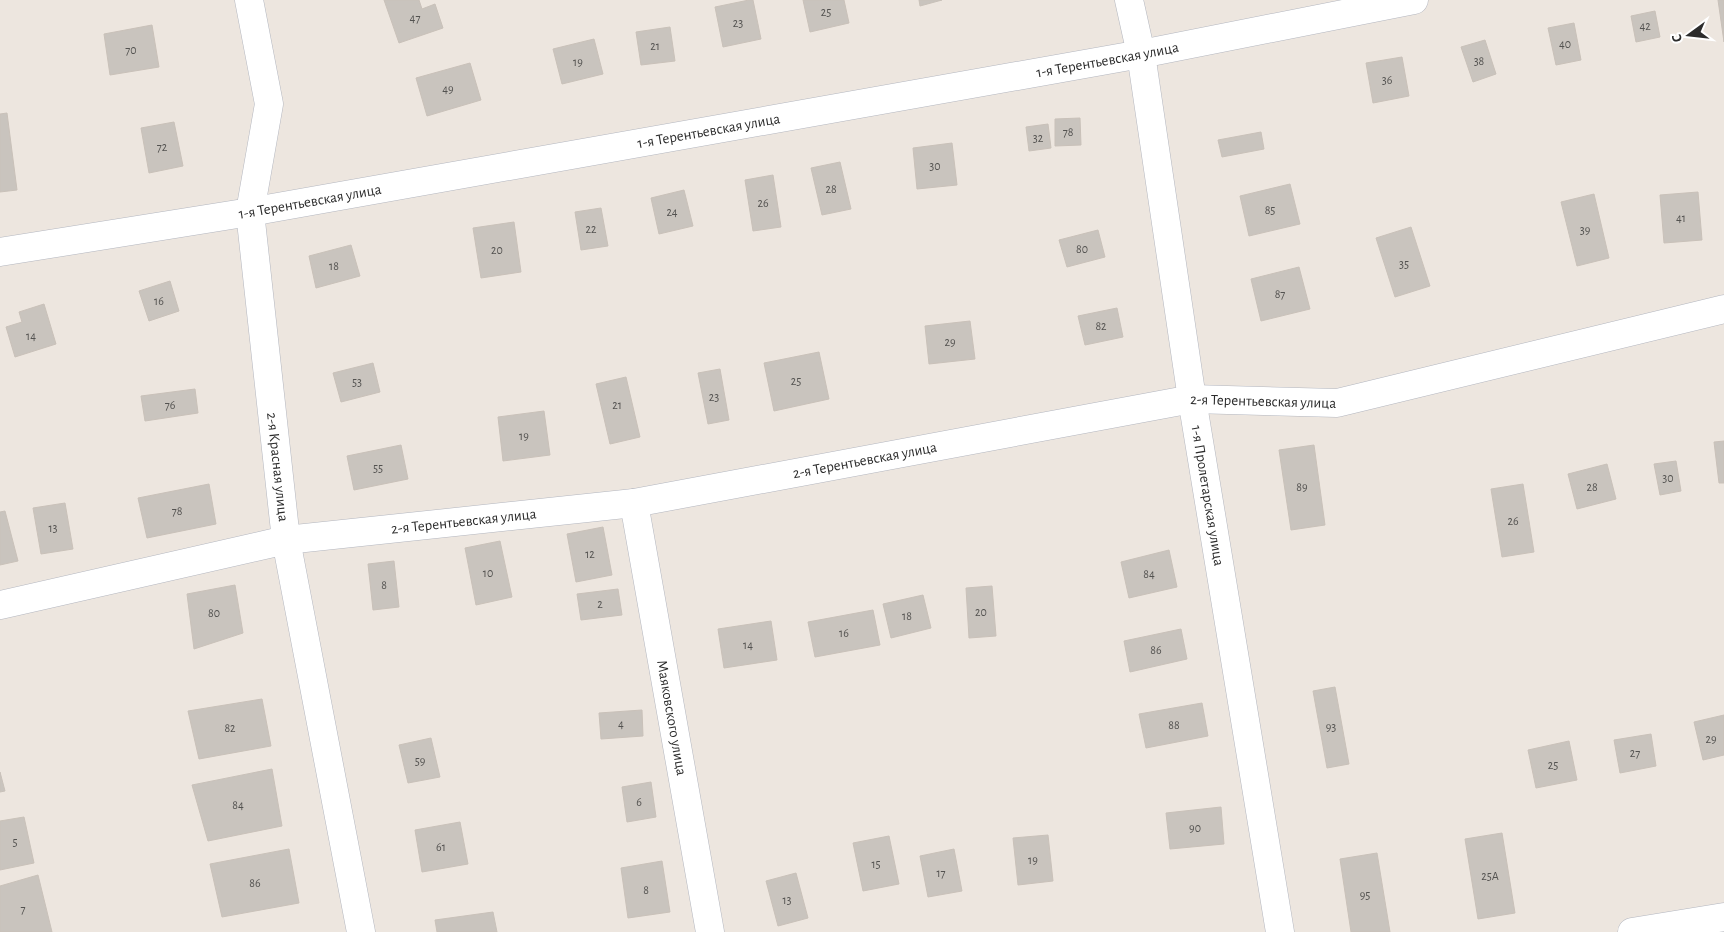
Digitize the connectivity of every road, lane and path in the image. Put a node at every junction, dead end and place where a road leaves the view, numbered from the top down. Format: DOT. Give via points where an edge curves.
graph roads {
  1 [pos="249,0"];
  2 [pos="1129,0"];
  3 [pos="1414,0"];
  4 [pos="1140,54"];
  5 [pos="250,212"];
  6 [pos="0,252"];
  7 [pos="1724,309"];
  8 [pos="1192,399"];
  9 [pos="634,503"];
  10 [pos="286,540"];
  11 [pos="0,605"];
  12 [pos="1724,917"];
  13 [pos="361,932"];
  14 [pos="710,932"];
  15 [pos="1280,932"];
  16 [pos="1632,932"];
  1 -- 5 [label="street, 2-я Красная улица" via="270,104"];
  2 -- 4 [label="street, 1-я Пролетарская улица"];
  3 -- 4 [label="street, 1-я Терентьевская улица"];
  4 -- 5 [label="street, 1-я Терентьевская улица"];
  4 -- 8 [label="street, 1-я Пролетарская улица"];
  5 -- 6 [label="street, 1-я Терентьевская улица"];
  5 -- 10 [label="street, 2-я Красная улица"];
  7 -- 8 [label="street, 2-я Терентьевская улица" via="1337,403"];
  8 -- 9 [label="street, 2-я Терентьевская улица"];
  8 -- 15 [label="street, 1-я Пролетарская улица"];
  9 -- 10 [label="street, 2-я Терентьевская улица"];
  9 -- 14 [label="street, Маяковского улица"];
  10 -- 11 [label="street, 2-я Терентьевская улица"];
  10 -- 13 [label="street, 2-я Красная улица"];
  12 -- 16 [label="street"];
}
